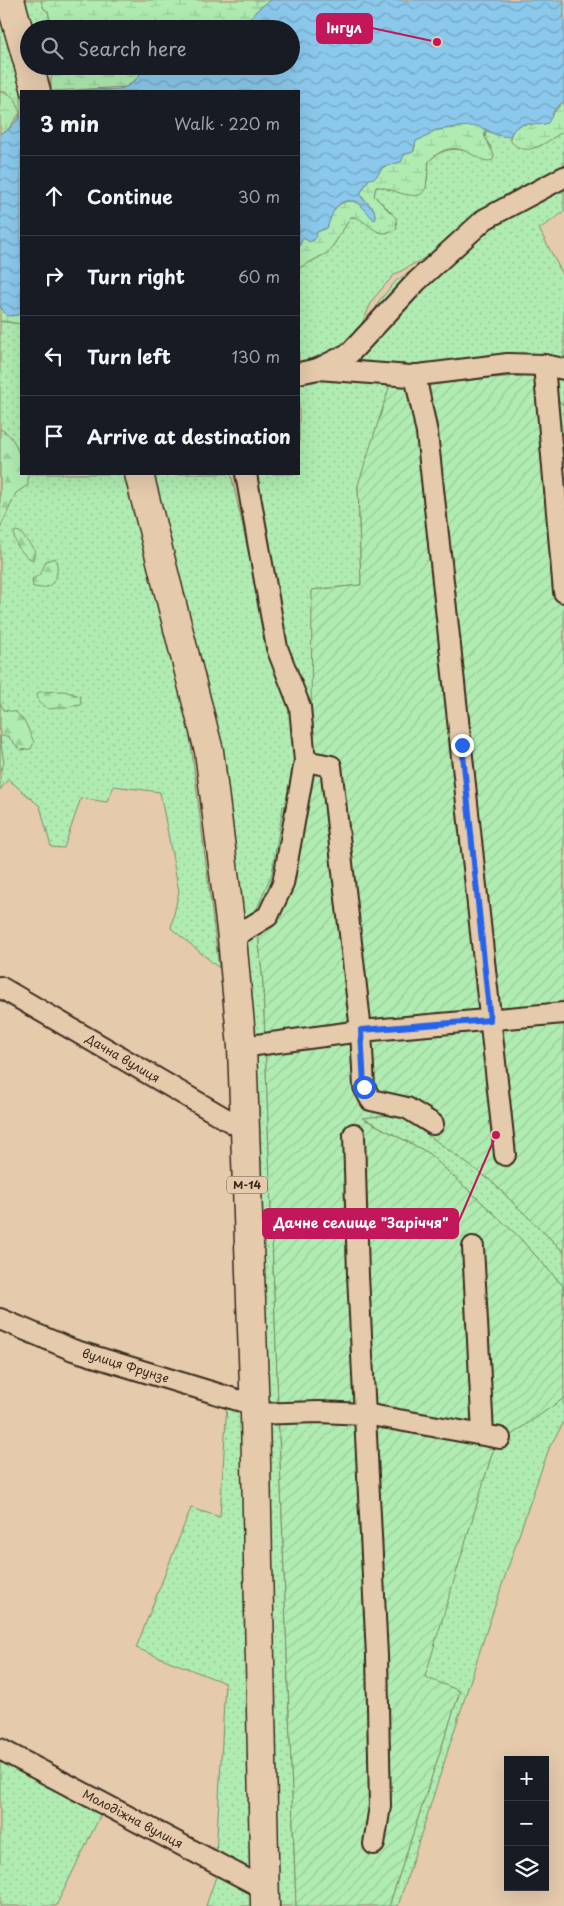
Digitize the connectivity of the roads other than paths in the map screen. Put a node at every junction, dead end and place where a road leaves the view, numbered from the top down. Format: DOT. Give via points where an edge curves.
graph roads {
  1 [pos="10,0"];
  2 [pos="20,35"];
  3 [pos="564,177"];
  4 [pos="544,365"];
  5 [pos="318,369"];
  6 [pos="564,369"];
  7 [pos="300,373"];
  8 [pos="415,376"];
  9 [pos="139,475"];
  10 [pos="246,475"];
  11 [pos="564,592"];
  12 [pos="305,761"];
  13 [pos="232,938"];
  14 [pos="0,987"];
  15 [pos="564,1013"];
  16 [pos="490,1020"];
  17 [pos="361,1030"];
  18 [pos="242,1046"];
  19 [pos="433,1124"];
  20 [pos="245,1130"];
  21 [pos="354,1134"];
  22 [pos="505,1155"];
  23 [pos="473,1247"];
  24 [pos="0,1319"];
  25 [pos="254,1409"];
  26 [pos="365,1414"];
  27 [pos="0,1749"];
  28 [pos="374,1844"];
  29 [pos="265,1897"];
  1 -- 2 [label="highway"];
  3 -- 5 [label="street" via="485,219 417,281 350,353"];
  4 -- 6 [label="street"];
  4 -- 8 [label="street" via="508,364"];
  4 -- 11 [label="street"];
  5 -- 7 [label="street"];
  5 -- 8 [label="street"];
  8 -- 16 [label="street" via="427,433"];
  9 -- 13 [label="highway, М-14" via="209,751"];
  10 -- 12 [label="street" via="276,648 300,707"];
  12 -- 13 [label="street" via="284,884 268,916"];
  12 -- 17 [label="street" via="331,766"];
  13 -- 18 [label="highway, М-14"];
  14 -- 20 [label="street, Дачна вулиця"];
  15 -- 16 [label="street"];
  16 -- 17 [label="street"];
  16 -- 22 [label="street"];
  17 -- 18 [label="street"];
  17 -- 19 [label="street" via="364,1087 371,1100 407,1108"];
  18 -- 20 [label="highway, М-14"];
  20 -- 25 [label="highway, М-14"];
  21 -- 26 [label="street"];
  23 -- 26 [label="street, вулиця Фрунзе" via="491,1436"];
  24 -- 25 [label="street, вулиця Фрунзе" via="73,1350"];
  25 -- 26 [label="street, вулиця Фрунзе"];
  25 -- 29 [label="highway, М-14"];
  26 -- 28 [label="street" via="380,1796"];
  27 -- 29 [label="street, Молодіжна вулиця"];
}
